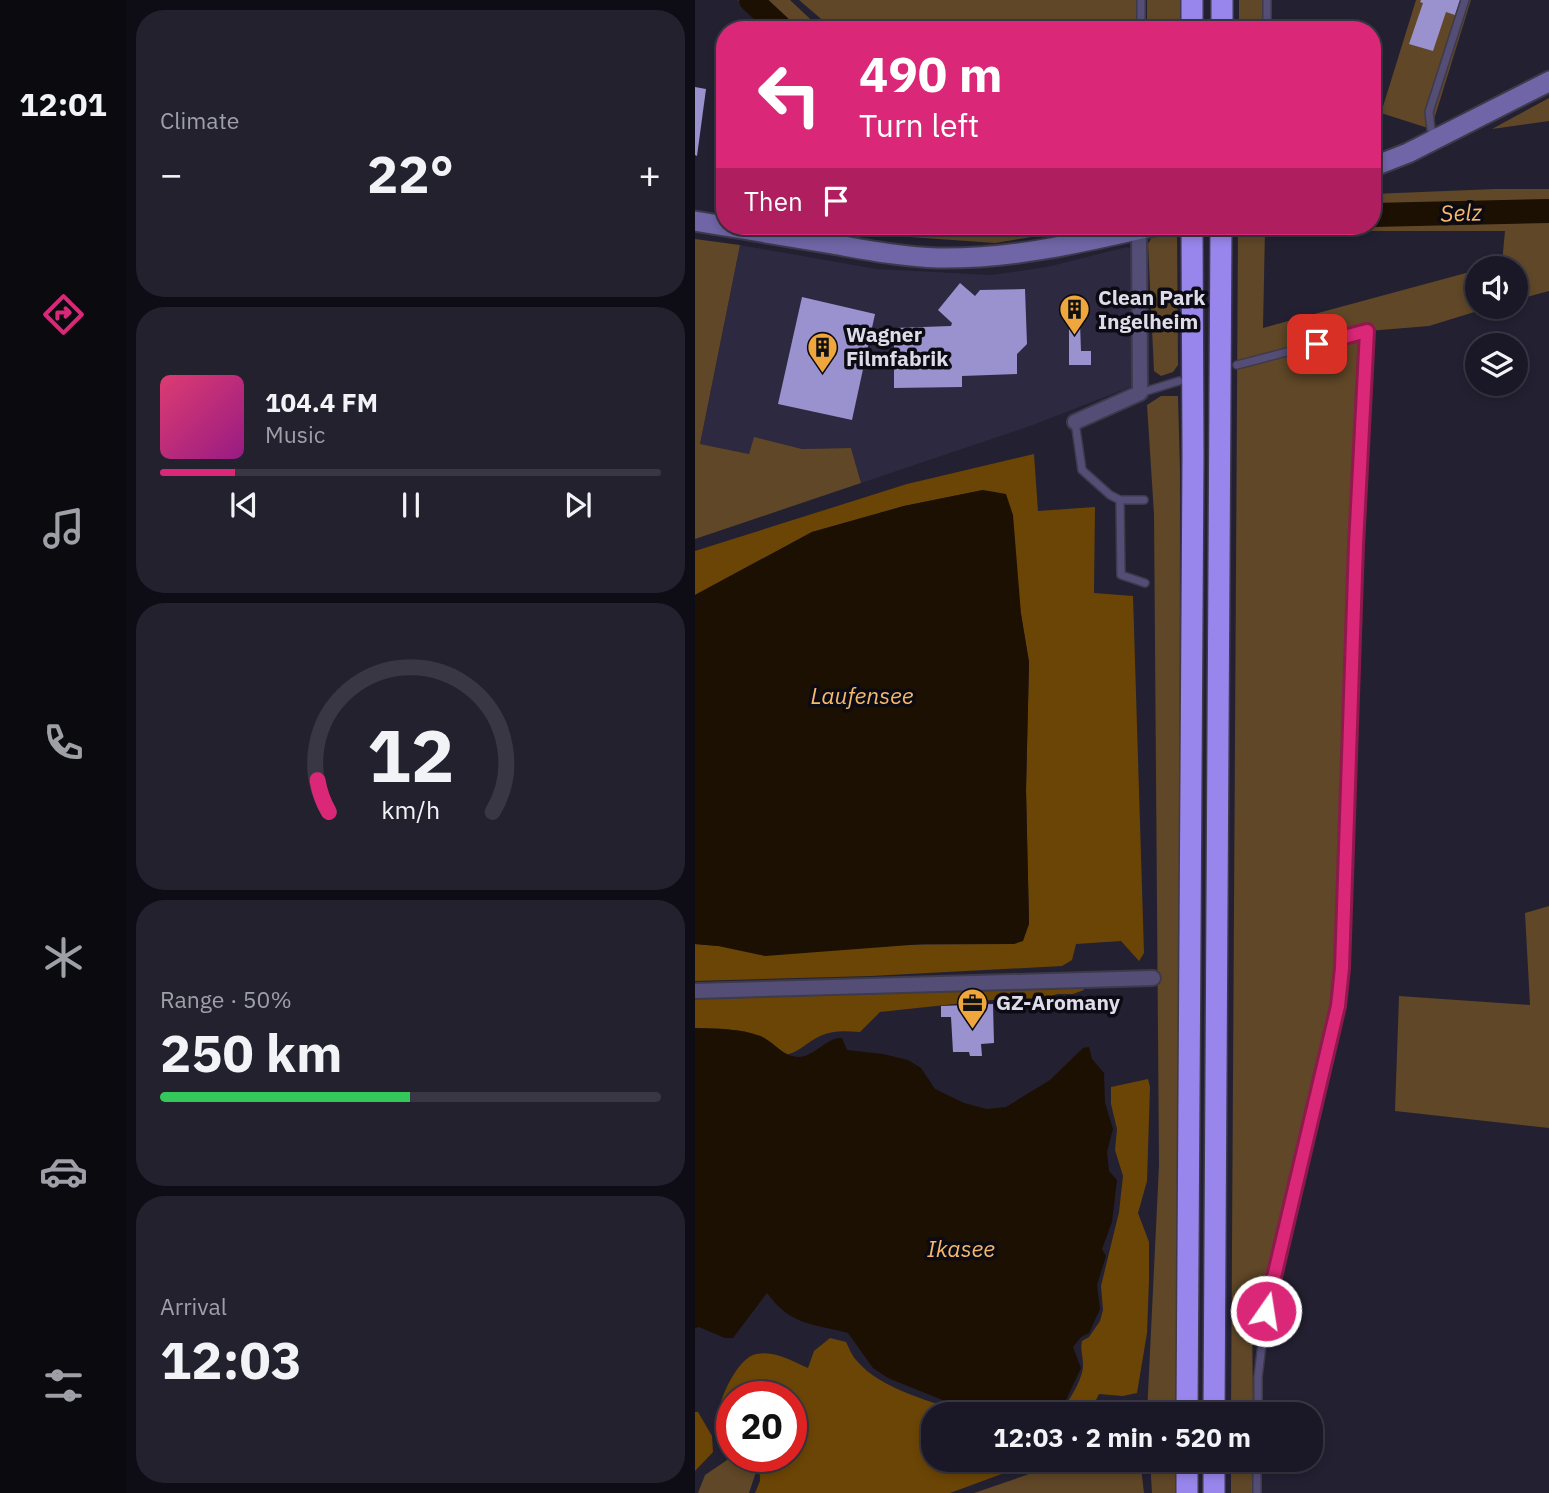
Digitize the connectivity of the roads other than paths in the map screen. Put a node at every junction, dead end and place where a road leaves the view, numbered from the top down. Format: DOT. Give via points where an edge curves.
graph roads {
  1 [pos="1141,0"];
  2 [pos="1192,0"];
  3 [pos="1222,0"];
  4 [pos="1267,0"];
  5 [pos="1465,0"];
  6 [pos="1141,21"];
  7 [pos="1192,21"];
  8 [pos="1222,21"];
  9 [pos="1267,21"];
  10 [pos="1549,80"];
  11 [pos="1436,138"];
  12 [pos="1381,163"];
  13 [pos="695,221"];
  14 [pos="716,224"];
  15 [pos="779,235"];
  16 [pos="1115,235"];
  17 [pos="1144,235"];
  18 [pos="1192,235"];
  19 [pos="1221,235"];
  20 [pos="1237,365"];
  21 [pos="1179,381"];
  22 [pos="1140,393"];
  23 [pos="1075,422"];
  24 [pos="1120,500"];
  25 [pos="1144,500"];
  26 [pos="1145,583"];
  27 [pos="1153,978"];
  28 [pos="695,991"];
  29 [pos="1187,1402"];
  30 [pos="1214,1402"];
  31 [pos="1258,1402"];
  32 [pos="1187,1472"];
  33 [pos="1214,1472"];
  34 [pos="1257,1472"];
  35 [pos="1187,1493"];
  36 [pos="1214,1493"];
  37 [pos="1257,1493"];
  1 -- 6 [label="lane"];
  2 -- 7 [label="highway"];
  3 -- 8 [label="highway"];
  4 -- 9 [label="lane"];
  5 -- 11 [label="lane" via="1429,112"];
  10 -- 11 [label="main road"];
  11 -- 12 [label="main road"];
  13 -- 14 [label="main road"];
  15 -- 16 [label="main road" via="937,258 1040,251"];
  17 -- 22 [label="street"];
  18 -- 29 [label="highway"];
  19 -- 30 [label="highway"];
  20 -- 31 [label="lane" via="1367,331 1341,981 1266,1311"];
  21 -- 22 [label="lane"];
  22 -- 23 [label="street"];
  23 -- 24 [label="lane" via="1082,470"];
  24 -- 25 [label="lane"];
  24 -- 26 [label="lane" via="1121,575"];
  27 -- 28 [label="street"];
  32 -- 35 [label="highway"];
  33 -- 36 [label="highway"];
  34 -- 37 [label="lane"];
}
